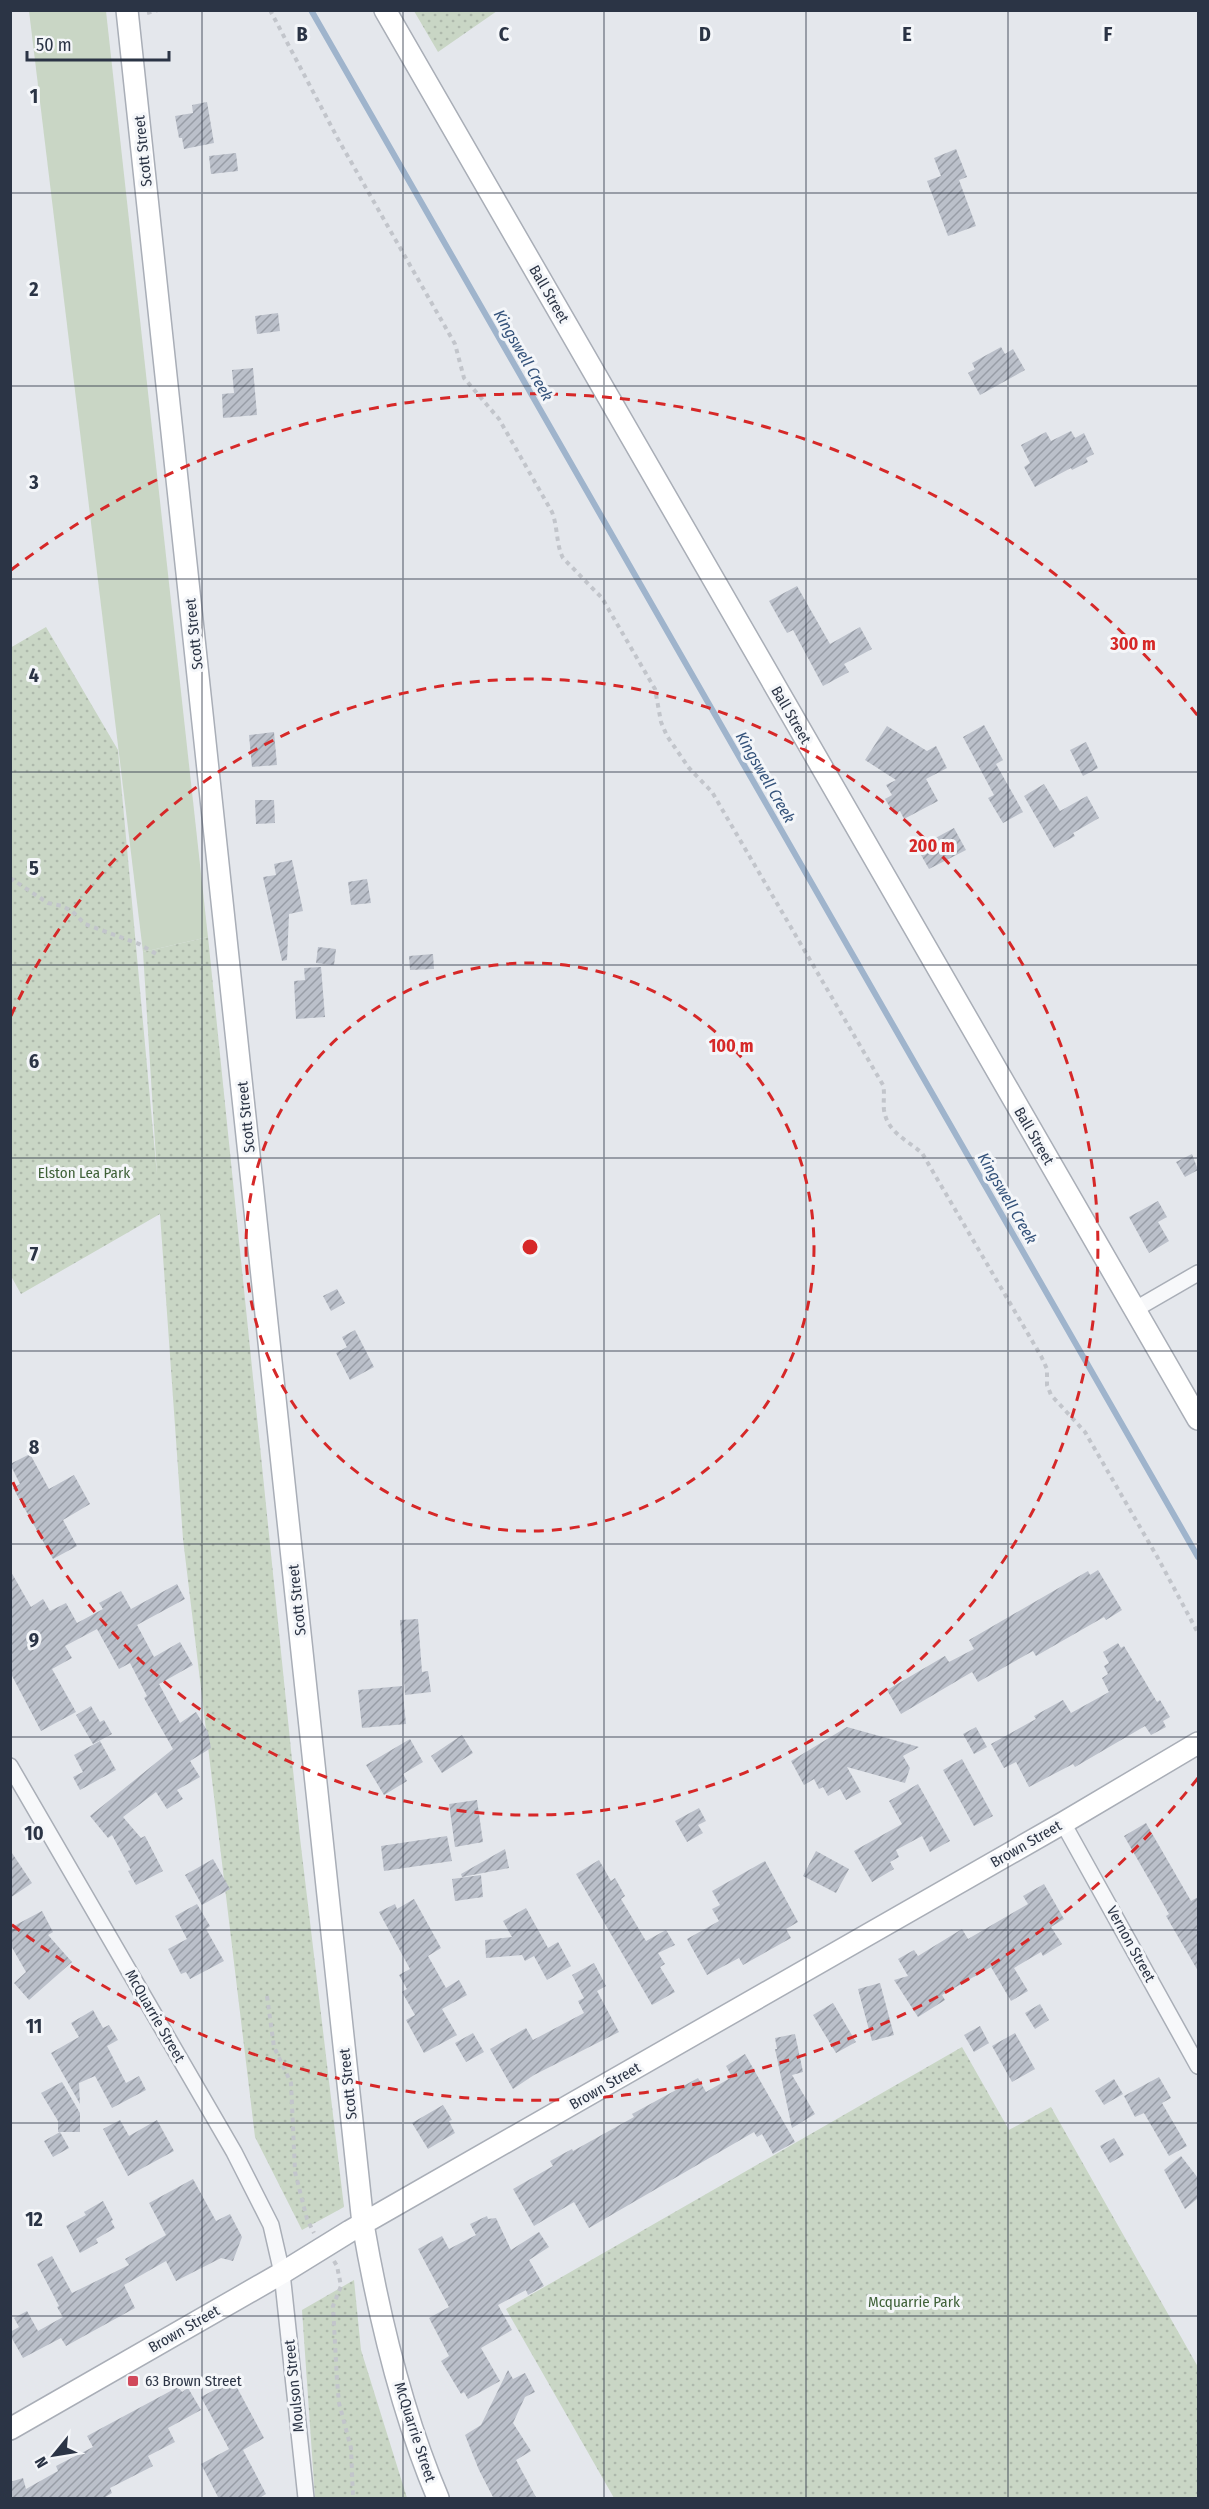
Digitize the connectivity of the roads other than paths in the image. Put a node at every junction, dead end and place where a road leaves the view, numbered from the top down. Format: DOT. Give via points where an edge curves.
graph roads {
  1 [pos="385,10"];
  2 [pos="137,12"];
  3 [pos="1198,1273"];
  4 [pos="1134,1310"];
  5 [pos="1198,1419"];
  6 [pos="1198,1743"];
  7 [pos="10,1766"];
  8 [pos="1063,1823"];
  9 [pos="1198,2066"];
  10 [pos="363,2224"];
  11 [pos="282,2273"];
  12 [pos="10,2429"];
  13 [pos="306,2499"];
  14 [pos="438,2499"];
  1 -- 4 [label="street, Ball Street"];
  2 -- 10 [label="street, Scott Street"];
  3 -- 4 [label="street"];
  4 -- 5 [label="street, Ball Street"];
  6 -- 8 [label="street, Brown Street"];
  7 -- 11 [label="street, McQuarrie Street" via="250,2181 271,2225"];
  8 -- 9 [label="street, Vernon Street"];
  8 -- 10 [label="street, Brown Street"];
  10 -- 11 [label="street, Brown Street"];
  10 -- 14 [label="street, McQuarrie Street" via="387,2341 411,2428"];
  11 -- 12 [label="street, Brown Street"];
  11 -- 13 [label="street, Moulson Street"];
}
